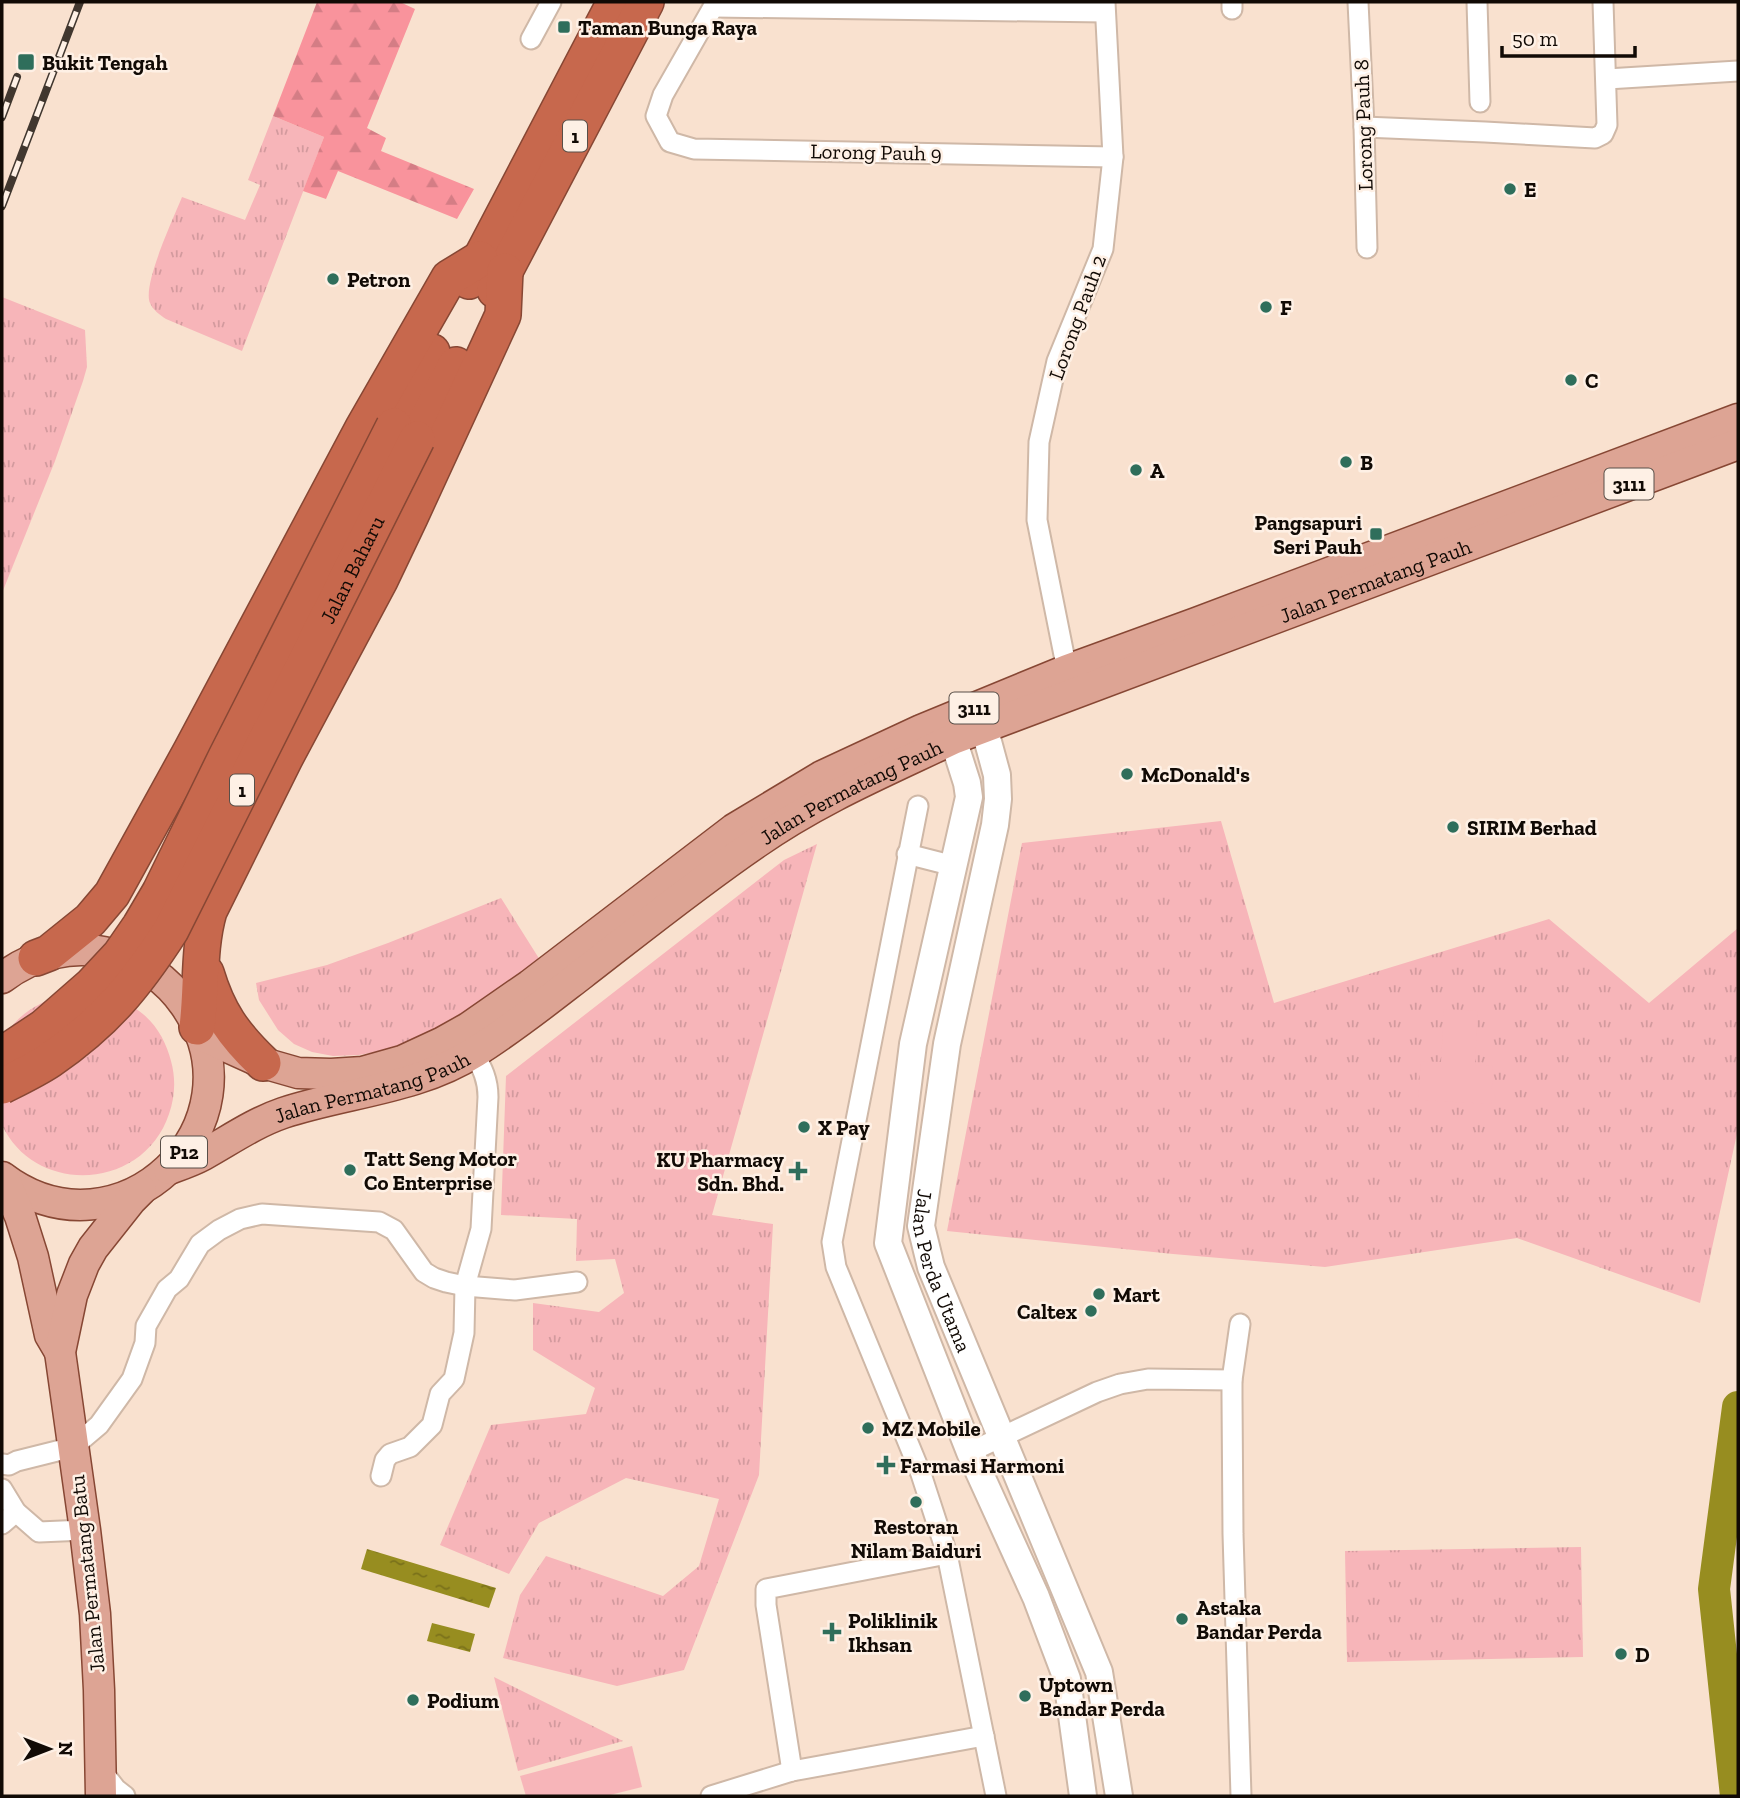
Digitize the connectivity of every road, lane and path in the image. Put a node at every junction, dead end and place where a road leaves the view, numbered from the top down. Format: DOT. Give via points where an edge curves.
graph roads {
  1 [pos="551,2"];
  2 [pos="615,2"];
  3 [pos="646,2"];
  4 [pos="1358,2"];
  5 [pos="1477,2"];
  6 [pos="1603,2"];
  7 [pos="715,4"];
  8 [pos="1105,7"];
  9 [pos="531,39"];
  10 [pos="1738,71"];
  11 [pos="1607,79"];
  12 [pos="1480,102"];
  13 [pos="1364,127"];
  14 [pos="1112,157"];
  15 [pos="1367,248"];
  16 [pos="493,265"];
  17 [pos="1738,419"];
  18 [pos="406,433"];
  19 [pos="1738,444"];
  20 [pos="1067,670"];
  21 [pos="984,727"];
  22 [pos="953,739"];
  23 [pos="918,806"];
  24 [pos="908,854"];
  25 [pos="954,866"];
  26 [pos="126,868"];
  27 [pos="206,926"];
  28 [pos="36,958"];
  29 [pos="2,978"];
  30 [pos="199,1031"];
  31 [pos="474,1052"];
  32 [pos="2,1055"];
  33 [pos="263,1063"];
  34 [pos="2,1086"];
  35 [pos="169,1169"];
  36 [pos="3,1178"];
  37 [pos="141,1190"];
  38 [pos="577,1282"];
  39 [pos="465,1286"];
  40 [pos="1240,1324"];
  41 [pos="60,1352"];
  42 [pos="1232,1380"];
  43 [pos="1002,1437"];
  44 [pos="73,1447"];
  45 [pos="970,1452"];
  46 [pos="2,1464"];
  47 [pos="381,1476"];
  48 [pos="2,1489"];
  49 [pos="6,1524"];
  50 [pos="85,1530"];
  51 [pos="947,1554"];
  52 [pos="984,1736"];
  53 [pos="792,1771"];
  54 [pos="101,1783"];
  55 [pos="740,1791"];
  56 [pos="125,1796"];
  57 [pos="711,1796"];
  58 [pos="996,1796"];
  59 [pos="1083,1796"];
  60 [pos="1119,1796"];
  61 [pos="1241,1796"];
  1 -- 9 [label="street"];
  2 -- 16 [label="highway, Jalan Baharu / 1"];
  3 -- 16 [label="highway, Jalan Baharu / 1"];
  4 -- 13 [label="street, Lorong Pauh 8"];
  5 -- 12 [label="street"];
  6 -- 11 [label="street"];
  7 -- 8 [label="street"];
  7 -- 14 [label="street, Lorong Pauh 9" via="663,94 656,116 670,142 694,149"];
  8 -- 14 [label="street, Lorong Pauh 2"];
  10 -- 11 [label="street"];
  11 -- 13 [label="street" via="1607,125 1603,135 1595,138"];
  13 -- 15 [label="street, Lorong Pauh 8"];
  14 -- 20 [label="street, Lorong Pauh 2" via="1103,249 1057,361 1039,442 1037,520"];
  16 -- 18 [label="highway, Jalan Baharu / 1"];
  16 -- 26 [label="highway" via="449,278"];
  16 -- 27 [label="highway" via="503,315 380,580 285,758"];
  17 -- 20 [label="main road, Jalan Permatang Pauh / 3111"];
  18 -- 32 [label="highway, Jalan Baharu / 1, bridge" via="226,757 140,926 92,985 44,1027"];
  18 -- 34 [label="highway, Jalan Baharu / 1, bridge" via="191,893 160,948 104,1017 48,1062"];
  19 -- 21 [label="main road, Jalan Permatang Pauh / 3111"];
  20 -- 33 [label="main road, Jalan Permatang Pauh / 3111" via="921,730 822,776 761,812 530,985 443,1042 363,1072 298,1073"];
  21 -- 22 [label="main road, Jalan Permatang Pauh / 3111"];
  21 -- 43 [label="street, Jalan Perda Utama" via="997,775 995,825 947,1044 921,1226 931,1267"];
  22 -- 25 [label="street, Jalan Perda Utama" via="969,797"];
  22 -- 31 [label="main road, Jalan Permatang Pauh / 3111" via="830,798 758,841"];
  23 -- 24 [label="street"];
  24 -- 25 [label="street"];
  24 -- 51 [label="street" via="832,1242 836,1267 921,1475"];
  25 -- 45 [label="street, Jalan Perda Utama" via="913,1044 888,1243"];
  26 -- 27 [label="highway" via="134,893 157,911"];
  26 -- 28 [label="highway" via="90,920"];
  27 -- 30 [label="highway"];
  27 -- 33 [label="highway" via="205,969 213,996 226,1021"];
  28 -- 29 [label="main road, P12"];
  28 -- 30 [label="main road, P12" via="70,950 122,957 167,984"];
  30 -- 33 [label="main road, Jalan Permatang Pauh / 3111"];
  30 -- 35 [label="main road, P12" via="207,1067 206,1099 193,1137"];
  31 -- 35 [label="main road, Jalan Permatang Pauh / 3111" via="410,1081 280,1114"];
  31 -- 39 [label="street" via="485,1072 488,1097 481,1229"];
  35 -- 37 [label="main road, P12"];
  36 -- 37 [label="main road, P12" via="32,1195 63,1204 111,1201"];
  36 -- 41 [label="main road, Jalan Permatang Batu / P12" via="20,1216 50,1335"];
  37 -- 41 [label="main road, Jalan Permatang Batu / P12" via="84,1264"];
  38 -- 39 [label="street" via="515,1290"];
  39 -- 44 [label="street" via="424,1272 394,1230 379,1222 262,1214 240,1219 200,1244 179,1279 167,1289 146,1326 132,1379 99,1425"];
  39 -- 47 [label="street" via="464,1333 454,1379 440,1394 432,1425 410,1447 390,1454"];
  40 -- 42 [label="street"];
  41 -- 44 [label="main road, Jalan Permatang Batu / P12"];
  42 -- 43 [label="street" via="1148,1379 1120,1384"];
  42 -- 61 [label="street"];
  43 -- 45 [label="street"];
  43 -- 60 [label="street, Jalan Perda Utama" via="1099,1672"];
  44 -- 46 [label="street"];
  44 -- 50 [label="main road, Jalan Permatang Batu / P12"];
  45 -- 59 [label="street, Jalan Perda Utama" via="1036,1597 1067,1679"];
  48 -- 49 [label="street"];
  49 -- 50 [label="street" via="39,1532"];
  50 -- 54 [label="main road, Jalan Permatang Batu / P12" via="97,1641"];
  51 -- 52 [label="street"];
  51 -- 53 [label="street" via="766,1589"];
  52 -- 53 [label="street"];
  52 -- 58 [label="street"];
  53 -- 55 [label="street"];
  54 -- 56 [label="street"];
  55 -- 57 [label="street"];
}
